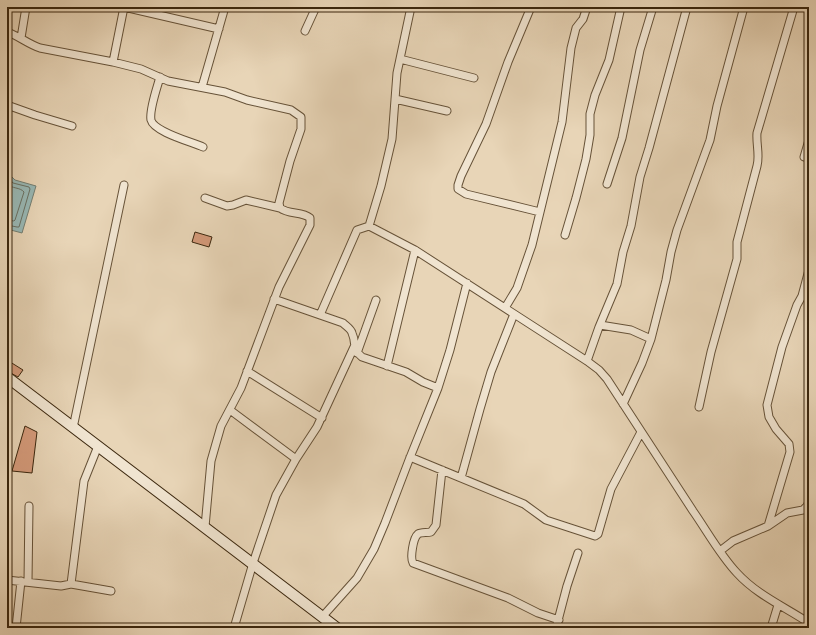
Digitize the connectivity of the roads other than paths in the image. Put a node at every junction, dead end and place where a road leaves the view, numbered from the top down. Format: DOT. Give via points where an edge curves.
graph roads {
  1 [pos="26,7"];
  2 [pos="124,7"];
  3 [pos="225,7"];
  4 [pos="316,7"];
  5 [pos="411,7"];
  6 [pos="530,7"];
  7 [pos="587,7"];
  8 [pos="621,7"];
  9 [pos="653,7"];
  10 [pos="687,7"];
  11 [pos="744,7"];
  12 [pos="794,7"];
  13 [pos="219,29"];
  14 [pos="305,31"];
  15 [pos="7,32"];
  16 [pos="21,38"];
  17 [pos="400,59"];
  18 [pos="114,62"];
  19 [pos="160,77"];
  20 [pos="474,78"];
  21 [pos="202,88"];
  22 [pos="395,99"];
  23 [pos="7,104"];
  24 [pos="447,111"];
  25 [pos="72,126"];
  26 [pos="809,140"];
  27 [pos="203,146"];
  28 [pos="804,157"];
  29 [pos="607,184"];
  30 [pos="124,185"];
  31 [pos="205,198"];
  32 [pos="280,208"];
  33 [pos="540,212"];
  34 [pos="369,226"];
  35 [pos="565,235"];
  36 [pos="415,250"];
  37 [pos="809,270"];
  38 [pos="467,283"];
  39 [pos="274,299"];
  40 [pos="376,300"];
  41 [pos="505,308"];
  42 [pos="320,314"];
  43 [pos="514,314"];
  44 [pos="600,324"];
  45 [pos="651,339"];
  46 [pos="356,350"];
  47 [pos="587,361"];
  48 [pos="388,366"];
  49 [pos="247,371"];
  50 [pos="7,377"];
  51 [pos="438,388"];
  52 [pos="623,404"];
  53 [pos="699,407"];
  54 [pos="230,410"];
  55 [pos="322,418"];
  56 [pos="73,428"];
  57 [pos="641,432"];
  58 [pos="98,446"];
  59 [pos="410,457"];
  60 [pos="296,459"];
  61 [pos="442,470"];
  62 [pos="461,478"];
  63 [pos="809,502"];
  64 [pos="29,506"];
  65 [pos="768,526"];
  66 [pos="205,527"];
  67 [pos="720,551"];
  68 [pos="578,553"];
  69 [pos="253,563"];
  70 [pos="7,580"];
  71 [pos="24,582"];
  72 [pos="71,584"];
  73 [pos="111,591"];
  74 [pos="778,605"];
  75 [pos="323,616"];
  76 [pos="558,620"];
  77 [pos="809,623"];
  78 [pos="16,628"];
  79 [pos="234,628"];
  80 [pos="337,628"];
  81 [pos="556,628"];
  82 [pos="771,628"];
  1 -- 16 [label="street"];
  2 -- 13 [label="street"];
  2 -- 18 [label="street"];
  3 -- 13 [label="street"];
  4 -- 14 [label="street"];
  5 -- 17 [label="street"];
  6 -- 33 [label="street" via="486,124 460,176 458,189 466,194"];
  7 -- 33 [label="street" via="583,19 576,28 571,48 562,122"];
  8 -- 35 [label="street" via="609,60 590,114 586,159"];
  9 -- 29 [label="street" via="640,50 622,138"];
  10 -- 44 [label="street" via="640,177 617,284"];
  11 -- 45 [label="street" via="710,140 677,230"];
  12 -- 53 [label="street" via="757,133 758,166 737,242 737,259 710,352"];
  13 -- 21 [label="street"];
  15 -- 16 [label="street"];
  16 -- 18 [label="street" via="40,48"];
  17 -- 20 [label="street"];
  17 -- 22 [label="street"];
  18 -- 19 [label="street"];
  19 -- 21 [label="street"];
  19 -- 27 [label="street" via="151,111 153,125 161,131"];
  21 -- 32 [label="street" via="291,110 301,117 301,129 278,203"];
  22 -- 24 [label="street"];
  22 -- 34 [label="street" via="392,139"];
  23 -- 25 [label="street"];
  26 -- 28 [label="street"];
  30 -- 56 [label="street"];
  31 -- 32 [label="street" via="228,206 246,200"];
  32 -- 39 [label="street" via="284,212 307,216 310,218 310,225"];
  33 -- 41 [label="street" via="517,288"];
  34 -- 36 [label="street"];
  34 -- 42 [label="street" via="357,230"];
  36 -- 38 [label="street"];
  36 -- 48 [label="street"];
  37 -- 65 [label="street" via="782,347 767,405 769,417 789,444 790,452"];
  38 -- 41 [label="street"];
  38 -- 51 [label="street"];
  39 -- 42 [label="street"];
  39 -- 49 [label="street"];
  40 -- 46 [label="street"];
  41 -- 43 [label="street"];
  42 -- 46 [label="street" via="337,320 350,330"];
  43 -- 47 [label="street"];
  43 -- 62 [label="street" via="491,372"];
  44 -- 45 [label="street" via="631,330"];
  44 -- 47 [label="street"];
  45 -- 52 [label="street"];
  46 -- 48 [label="street" via="362,357"];
  46 -- 55 [label="street"];
  47 -- 52 [label="street" via="607,379"];
  48 -- 51 [label="street"];
  49 -- 54 [label="street"];
  49 -- 55 [label="street"];
  50 -- 56 [label="main road"];
  51 -- 59 [label="street"];
  52 -- 57 [label="street"];
  54 -- 60 [label="street"];
  54 -- 66 [label="street" via="221,426 211,461"];
  55 -- 60 [label="street"];
  56 -- 58 [label="main road"];
  57 -- 62 [label="street" via="611,489 597,536 546,520 524,504"];
  57 -- 67 [label="street"];
  58 -- 66 [label="main road"];
  58 -- 72 [label="street" via="84,481"];
  59 -- 61 [label="street"];
  59 -- 75 [label="street" via="374,549 357,578"];
  60 -- 69 [label="street" via="276,495"];
  61 -- 62 [label="street"];
  61 -- 76 [label="street" via="436,525 431,532 419,533 416,536 411,558 413,563 508,598"];
  63 -- 65 [label="street" via="803,510 787,513"];
  64 -- 71 [label="street"];
  65 -- 67 [label="street"];
  66 -- 69 [label="main road"];
  67 -- 74 [label="street" via="750,586"];
  68 -- 76 [label="street"];
  69 -- 75 [label="main road"];
  69 -- 79 [label="street"];
  70 -- 71 [label="street"];
  71 -- 72 [label="street" via="61,586"];
  71 -- 78 [label="street"];
  72 -- 73 [label="street"];
  74 -- 77 [label="street"];
  74 -- 82 [label="street"];
  75 -- 80 [label="main road"];
  76 -- 81 [label="street"];
}
